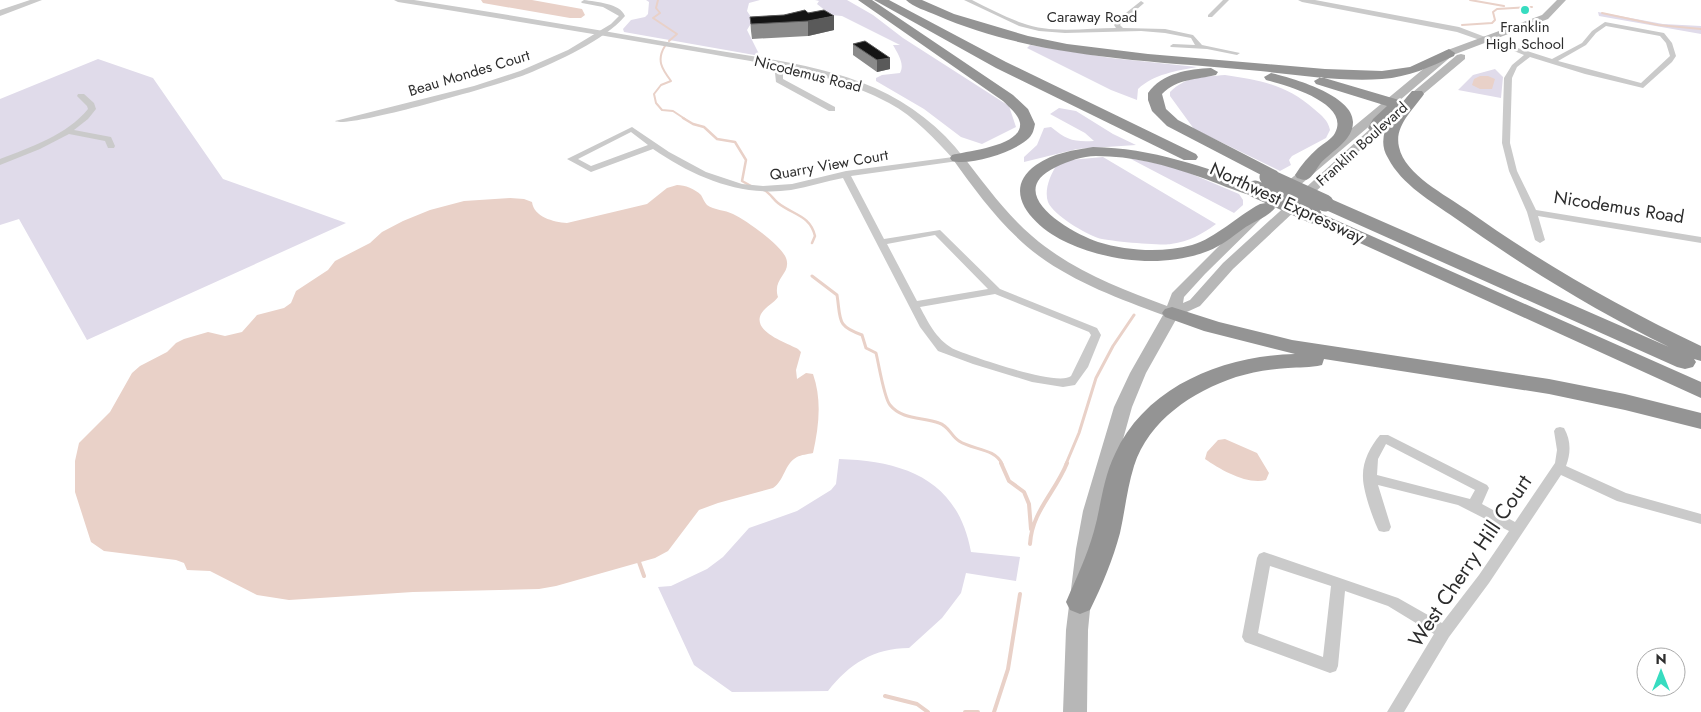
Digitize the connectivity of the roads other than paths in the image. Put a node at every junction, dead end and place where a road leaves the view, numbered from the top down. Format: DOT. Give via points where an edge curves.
graph roads {
  1 [pos="38,0"];
  2 [pos="398,0"];
  3 [pos="575,0"];
  4 [pos="864,0"];
  5 [pos="880,0"];
  6 [pos="904,0"];
  7 [pos="912,0"];
  8 [pos="1226,0"];
  9 [pos="1302,0"];
  10 [pos="1562,0"];
  11 [pos="973,1"];
  12 [pos="1141,3"];
  13 [pos="0,13"];
  14 [pos="1210,16"];
  15 [pos="1545,17"];
  16 [pos="1121,29"];
  17 [pos="601,33"];
  18 [pos="1486,39"];
  19 [pos="1497,42"];
  20 [pos="995,46"];
  21 [pos="1173,46"];
  22 [pos="1199,46"];
  23 [pos="1237,53"];
  24 [pos="1449,53"];
  25 [pos="1530,54"];
  26 [pos="1552,62"];
  27 [pos="787,66"];
  28 [pos="1260,67"];
  29 [pos="1055,76"];
  30 [pos="1417,94"];
  31 [pos="82,96"];
  32 [pos="1392,101"];
  33 [pos="832,109"];
  34 [pos="1135,115"];
  35 [pos="339,120"];
  36 [pos="1152,122"];
  37 [pos="1376,128"];
  38 [pos="66,132"];
  39 [pos="111,146"];
  40 [pos="653,146"];
  41 [pos="958,158"];
  42 [pos="0,162"];
  43 [pos="846,174"];
  44 [pos="1303,175"];
  45 [pos="1269,176"];
  46 [pos="1254,190"];
  47 [pos="1322,206"];
  48 [pos="1266,208"];
  49 [pos="1532,212"];
  50 [pos="1540,240"];
  51 [pos="1701,240"];
  52 [pos="882,242"];
  53 [pos="996,291"];
  54 [pos="913,305"];
  55 [pos="1172,313"];
  56 [pos="1701,354"];
  57 [pos="1432,369"];
  58 [pos="1701,369"];
  59 [pos="1701,390"];
  60 [pos="1701,421"];
  61 [pos="1560,431"];
  62 [pos="1559,468"];
  63 [pos="1369,478"];
  64 [pos="1474,506"];
  65 [pos="1701,519"];
  66 [pos="1384,527"];
  67 [pos="1518,530"];
  68 [pos="1339,583"];
  69 [pos="1080,602"];
  70 [pos="1444,632"];
  71 [pos="1075,712"];
  72 [pos="1395,712"];
  1 -- 13 [label="street"];
  2 -- 17 [label="street, Nicodemus Road"];
  3 -- 17 [label="street, Beau Mondes Court" via="609,10 619,18"];
  4 -- 41 [label="highway" via="1008,98 1026,114 1027,129 1014,144 996,152"];
  5 -- 46 [label="highway, Northwest Expressway" via="1010,69"];
  6 -- 20 [label="highway"];
  7 -- 28 [label="highway" via="977,27 1055,46 1144,58"];
  8 -- 14 [label="street"];
  9 -- 18 [label="street" via="1443,27"];
  10 -- 15 [label="main road, Franklin Boulevard"];
  11 -- 16 [label="street, Caraway Road" via="1022,25 1039,29"];
  12 -- 16 [label="street" via="1119,21 1117,25"];
  15 -- 18 [label="main road, Franklin Boulevard"];
  15 -- 19 [label="main road, Franklin Boulevard" via="1548,22 1540,27"];
  16 -- 22 [label="street, Caraway Road" via="1193,37"];
  17 -- 27 [label="street, Nicodemus Road"];
  17 -- 35 [label="street, Beau Mondes Court" via="550,62 510,78 366,117"];
  18 -- 19 [label="street"];
  18 -- 24 [label="main road, Franklin Boulevard"];
  19 -- 25 [label="street"];
  19 -- 30 [label="main road, Franklin Boulevard" via="1461,57"];
  21 -- 22 [label="street"];
  22 -- 23 [label="street"];
  24 -- 28 [label="highway" via="1414,70 1391,75"];
  24 -- 32 [label="main road, Franklin Boulevard"];
  25 -- 26 [label="street"];
  25 -- 49 [label="street" via="1514,66 1508,78 1506,143 1513,171"];
  26 -- 26 [label="street" via="1642,86 1674,56 1662,34 1605,24 1584,44"];
  27 -- 33 [label="street" via="779,73 779,80"];
  27 -- 41 [label="street, Nicodemus Road" via="845,81 893,101 927,124"];
  28 -- 32 [label="highway"];
  29 -- 34 [label="highway"];
  30 -- 37 [label="main road, Franklin Boulevard"];
  30 -- 56 [label="highway" via="1396,121 1391,140 1397,160 1418,183 1566,285"];
  31 -- 38 [label="street" via="92,109"];
  32 -- 37 [label="highway" via="1395,107 1378,122"];
  32 -- 44 [label="main road, Franklin Boulevard"];
  36 -- 45 [label="highway, Northwest Expressway"];
  37 -- 55 [label="main road, Franklin Boulevard" via="1228,266 1195,303"];
  38 -- 39 [label="street" via="108,139"];
  38 -- 42 [label="street"];
  40 -- 40 [label="street, Quarry View Court" via="632,129 570,159 591,169"];
  40 -- 43 [label="street, Quarry View Court" via="720,182 739,187 763,190 795,187"];
  41 -- 43 [label="street, Quarry View Court"];
  41 -- 55 [label="main road, Nicodemus Road" via="1014,227 1044,253 1103,285"];
  43 -- 52 [label="street"];
  44 -- 45 [label="highway" via="1344,131 1342,113 1321,95 1284,80 1223,72 1182,76 1167,82 1155,93 1158,109 1171,122"];
  44 -- 48 [label="main road, Franklin Boulevard"];
  45 -- 47 [label="highway, Northwest Expressway, bridge"];
  46 -- 47 [label="highway, Northwest Expressway, bridge" via="1287,204"];
  46 -- 48 [label="highway" via="1156,158 1109,152 1072,155 1050,163 1032,178 1028,194 1046,222 1063,233 1084,243 1134,254 1173,254 1205,247"];
  47 -- 58 [label="highway, Northwest Expressway" via="1457,261"];
  47 -- 59 [label="highway, Northwest Expressway"];
  48 -- 55 [label="main road, Franklin Boulevard" via="1177,296"];
  49 -- 50 [label="street"];
  49 -- 51 [label="street, Nicodemus Road"];
  52 -- 53 [label="street" via="937,232"];
  52 -- 54 [label="street"];
  53 -- 54 [label="street"];
  53 -- 54 [label="street" via="1093,330 1096,335 1076,378 1069,384 1051,384 942,348"];
  55 -- 57 [label="highway" via="1273,344"];
  55 -- 69 [label="main road" via="1123,407 1092,511"];
  57 -- 60 [label="highway" via="1572,390"];
  57 -- 69 [label="highway" via="1332,361 1278,362 1220,374 1179,394 1149,420 1126,455 1104,545"];
  61 -- 62 [label="street, West Cherry Hill Court" via="1565,458"];
  62 -- 65 [label="street" via="1622,497"];
  62 -- 67 [label="street, West Cherry Hill Court"];
  63 -- 64 [label="street"];
  63 -- 64 [label="street" via="1373,453 1384,438 1482,488"];
  63 -- 66 [label="street"];
  64 -- 67 [label="street"];
  67 -- 70 [label="street, West Cherry Hill Court"];
  68 -- 68 [label="street" via="1330,666 1250,637 1264,558"];
  68 -- 70 [label="street" via="1393,602"];
  69 -- 71 [label="main road"];
  70 -- 72 [label="street, West Cherry Hill Court"];
}
